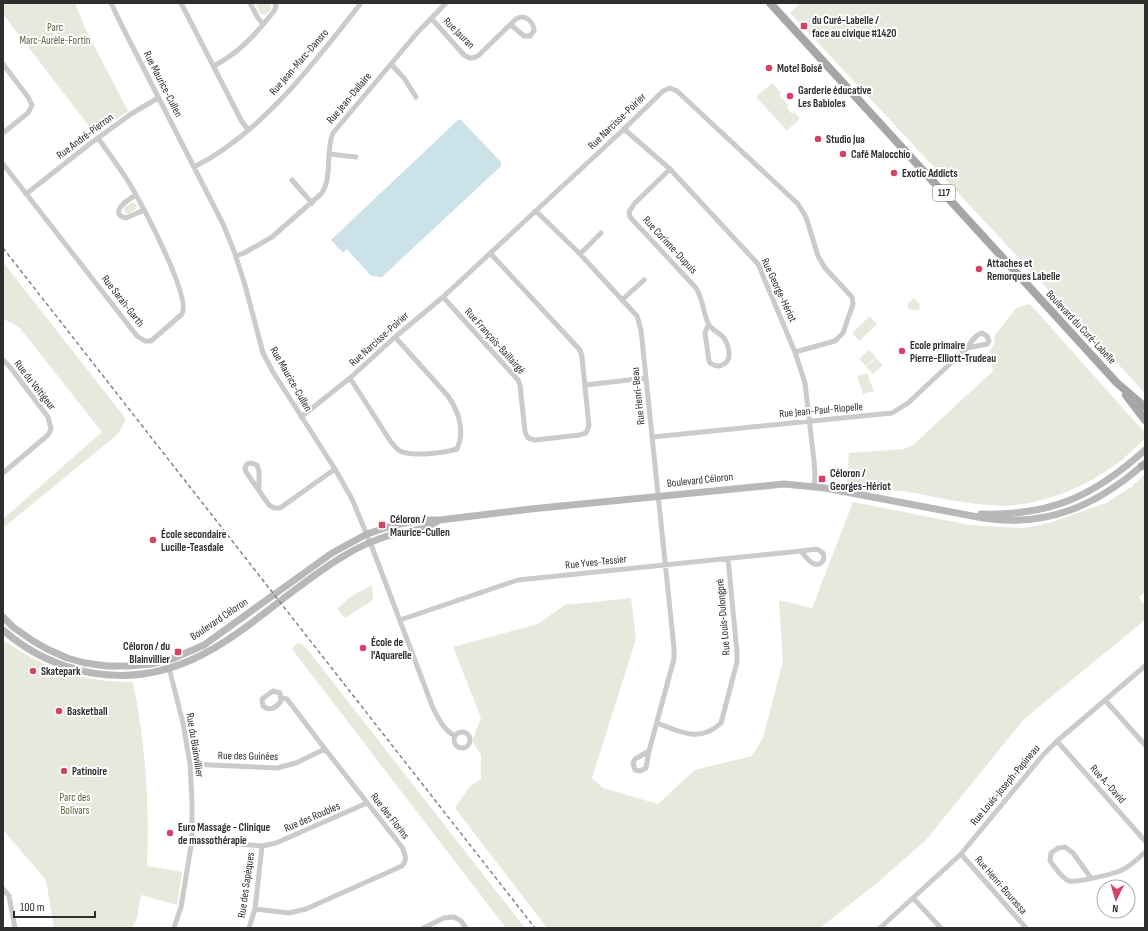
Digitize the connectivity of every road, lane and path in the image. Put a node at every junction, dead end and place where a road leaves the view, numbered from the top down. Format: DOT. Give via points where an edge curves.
graph roads {
  1 [pos="111,3"];
  2 [pos="180,3"];
  3 [pos="250,3"];
  4 [pos="275,3"];
  5 [pos="360,3"];
  6 [pos="446,3"];
  7 [pos="770,3"];
  8 [pos="431,18"];
  9 [pos="264,24"];
  10 [pos="511,25"];
  11 [pos="3,64"];
  12 [pos="391,64"];
  13 [pos="214,66"];
  14 [pos="416,97"];
  15 [pos="158,98"];
  16 [pos="624,129"];
  17 [pos="248,130"];
  18 [pos="3,133"];
  19 [pos="98,138"];
  20 [pos="329,154"];
  21 [pos="356,157"];
  22 [pos="3,164"];
  23 [pos="194,167"];
  24 [pos="670,169"];
  25 [pos="292,180"];
  26 [pos="26,194"];
  27 [pos="136,195"];
  28 [pos="312,203"];
  29 [pos="144,210"];
  30 [pos="536,210"];
  31 [pos="601,233"];
  32 [pos="490,253"];
  33 [pos="580,254"];
  34 [pos="236,256"];
  35 [pos="644,280"];
  36 [pos="442,297"];
  37 [pos="622,300"];
  38 [pos="708,325"];
  39 [pos="395,337"];
  40 [pos="967,348"];
  41 [pos="795,352"];
  42 [pos="3,360"];
  43 [pos="350,378"];
  44 [pos="646,378"];
  45 [pos="1117,383"];
  46 [pos="584,386"];
  47 [pos="1145,407"];
  48 [pos="301,417"];
  49 [pos="1145,420"];
  50 [pos="810,421"];
  51 [pos="653,437"];
  52 [pos="1145,450"];
  53 [pos="1144,464"];
  54 [pos="335,469"];
  55 [pos="3,473"];
  56 [pos="814,486"];
  57 [pos="259,490"];
  58 [pos="659,496"];
  59 [pos="961,513"];
  60 [pos="440,520"];
  61 [pos="367,534"];
  62 [pos="371,543"];
  63 [pos="801,551"];
  64 [pos="728,559"];
  65 [pos="665,565"];
  66 [pos="3,617"];
  67 [pos="400,620"];
  68 [pos="3,630"];
  69 [pos="167,660"];
  70 [pos="1145,666"];
  71 [pos="170,668"];
  72 [pos="282,698"];
  73 [pos="1105,700"];
  74 [pos="657,724"];
  75 [pos="455,736"];
  76 [pos="1056,741"];
  77 [pos="1145,745"];
  78 [pos="325,749"];
  79 [pos="649,751"];
  80 [pos="190,764"];
  81 [pos="367,803"];
  82 [pos="192,840"];
  83 [pos="1145,841"];
  84 [pos="262,846"];
  85 [pos="1145,852"];
  86 [pos="960,854"];
  87 [pos="1091,878"];
  88 [pos="3,889"];
  89 [pos="913,898"];
  90 [pos="255,909"];
  91 [pos="15,928"];
  92 [pos="174,928"];
  93 [pos="249,928"];
  94 [pos="423,928"];
  95 [pos="466,928"];
  96 [pos="880,928"];
  97 [pos="941,928"];
  98 [pos="1026,928"];
  1 -- 15 [label="street, Rue Maurice-Cullen"];
  2 -- 13 [label="street"];
  3 -- 9 [label="street"];
  4 -- 9 [label="street" via="275,9"];
  5 -- 17 [label="street, Rue Jean-Marc-Dansro" via="286,93"];
  6 -- 8 [label="street, Rue Jean-Dallaire"];
  7 -- 45 [label="main road, Boulevard du Curé-Labelle / 117"];
  8 -- 10 [label="street, Rue Jauran" via="469,58 480,55"];
  8 -- 12 [label="street, Rue Jean-Dallaire"];
  9 -- 13 [label="street" via="242,48"];
  10 -- 10 [label="street, Rue Jauran" via="524,36 530,36 534,31 532,24 524,17 519,17"];
  11 -- 18 [label="street" via="32,106 28,113"];
  12 -- 14 [label="street"];
  12 -- 20 [label="street, Rue Jean-Dallaire" via="333,132"];
  13 -- 17 [label="street"];
  15 -- 19 [label="street, Rue André-Pierron"];
  15 -- 23 [label="street, Rue Maurice-Cullen"];
  16 -- 24 [label="street, Rue George-Hériot"];
  16 -- 30 [label="street, Rue Narcisse-Poirier"];
  16 -- 41 [label="street, Rue Narcisse-Poirier" via="663,91 670,88 798,204 806,217 818,256 825,268 852,297 853,304 843,333 835,342"];
  17 -- 23 [label="street, Rue Jean-Marc-Dansro" via="223,151"];
  19 -- 26 [label="street, Rue André-Pierron"];
  19 -- 27 [label="street, Rue Sarah-Garth"];
  20 -- 21 [label="street"];
  20 -- 28 [label="street, Rue Jean-Dallaire" via="325,187"];
  22 -- 26 [label="street, Rue Sarah-Garth"];
  23 -- 34 [label="street, Rue Maurice-Cullen"];
  24 -- 38 [label="street, Rue Corinne-Dupuis" via="628,212 701,295"];
  24 -- 41 [label="street, Rue George-Hériot" via="758,264"];
  25 -- 28 [label="street"];
  26 -- 29 [label="street, Rue Sarah-Garth" via="137,336 148,341 153,340 181,316 184,307 171,266"];
  27 -- 29 [label="street, Rue Sarah-Garth"];
  27 -- 29 [label="street" via="121,206 120,215 126,218"];
  28 -- 34 [label="street, Rue Jean-Dallaire" via="268,240"];
  30 -- 32 [label="street, Rue Narcisse-Poirier"];
  30 -- 33 [label="street, Rue Henri-Beau"];
  31 -- 33 [label="street"];
  32 -- 36 [label="street, Rue Narcisse-Poirier"];
  32 -- 46 [label="street, Rue François-Baillairgé" via="580,350"];
  33 -- 37 [label="street, Rue Henri-Beau"];
  34 -- 48 [label="street, Rue Maurice-Cullen" via="263,353"];
  35 -- 37 [label="street"];
  36 -- 39 [label="street, Rue Narcisse-Poirier"];
  36 -- 46 [label="street, Rue François-Baillairgé" via="518,380 528,438 535,440 586,433 589,426"];
  37 -- 44 [label="street, Rue Henri-Beau" via="637,316"];
  38 -- 38 [label="street, Rue Corinne-Dupuis" via="705,333 709,361 722,366 730,357 725,339"];
  39 -- 43 [label="street, Rue Narcisse-Poirier"];
  39 -- 43 [label="street" via="455,406 460,418 461,440 457,449 410,454 399,451"];
  40 -- 50 [label="street, Rue Jean-Paul-Riopelle" via="895,412"];
  41 -- 50 [label="street, Rue George-Hériot" via="805,383"];
  42 -- 55 [label="street, Rue du Voltigeur" via="48,417 50,429 48,435"];
  43 -- 48 [label="street, Rue Narcisse-Poirier"];
  44 -- 46 [label="street"];
  44 -- 51 [label="street, Rue Henri-Beau"];
  45 -- 47 [label="main road, Boulevard du Curé-Labelle / 117"];
  45 -- 49 [label="main road, Boulevard du Curé-Labelle / 117"];
  48 -- 54 [label="street, Rue Maurice-Cullen"];
  50 -- 51 [label="street, Rue Jean-Paul-Riopelle"];
  50 -- 56 [label="street, Rue George-Hériot"];
  51 -- 58 [label="street, Rue Henri-Beau"];
  52 -- 59 [label="street, Boulevard Céloron" via="1105,483 1064,503 1022,512"];
  53 -- 59 [label="street, Boulevard Céloron" via="1097,499 1053,516 1008,521"];
  54 -- 57 [label="street" via="280,508 269,505"];
  54 -- 61 [label="street, Rue Maurice-Cullen" via="352,499"];
  56 -- 58 [label="street, Boulevard Céloron" via="778,484"];
  56 -- 59 [label="street, Boulevard Céloron"];
  57 -- 57 [label="street" via="257,465 247,464 246,472"];
  58 -- 60 [label="street, Boulevard Céloron"];
  58 -- 65 [label="street"];
  60 -- 61 [label="street, Boulevard Céloron" via="414,521"];
  60 -- 62 [label="street, Boulevard Céloron"];
  61 -- 62 [label="street, Rue Maurice-Cullen"];
  61 -- 69 [label="street, Boulevard Céloron" via="323,558 209,641 190,652"];
  62 -- 67 [label="street, Rue Maurice-Cullen"];
  62 -- 71 [label="street, Boulevard Céloron" via="329,565 213,650"];
  63 -- 64 [label="street, Rue Yves-Tessier"];
  64 -- 65 [label="street, Rue Yves-Tessier"];
  64 -- 74 [label="street, Rue Louis-Dulongpré" via="737,652 721,723 714,730 698,734 688,734"];
  65 -- 67 [label="street, Rue Yves-Tessier" via="518,580"];
  65 -- 74 [label="street" via="674,653"];
  66 -- 69 [label="street, Boulevard Céloron" via="37,644 80,662 128,666"];
  67 -- 75 [label="street, Rue Maurice-Cullen" via="433,708 440,722"];
  68 -- 71 [label="street, Boulevard Céloron" via="42,657 83,671 126,675 152,673"];
  69 -- 71 [label="street, Rue du Blainvillier"];
  70 -- 73 [label="street, Rue Louis-Joseph-Papineau"];
  71 -- 80 [label="street, Rue du Blainvillier"];
  72 -- 78 [label="street, Rue des Florins" via="287,699"];
  73 -- 76 [label="street, Rue Louis-Joseph-Papineau"];
  73 -- 77 [label="street"];
  74 -- 79 [label="street"];
  76 -- 83 [label="street, Rue A.-David"];
  76 -- 86 [label="street, Rue Louis-Joseph-Papineau"];
  78 -- 80 [label="street, Rue des Guinées" via="296,763 277,768"];
  78 -- 81 [label="street, Rue des Florins"];
  80 -- 82 [label="street, Rue du Blainvillier"];
  81 -- 84 [label="street, Rue des Roubles" via="276,843"];
  81 -- 90 [label="street, Rue des Florins" via="402,847 406,856 402,866 306,909 289,913"];
  82 -- 84 [label="street, Rue des Roubles"];
  82 -- 92 [label="street, Rue du Blainvillier" via="181,907"];
  84 -- 90 [label="street, Rue des Sapèques"];
  85 -- 87 [label="street" via="1121,871"];
  86 -- 89 [label="street, Rue Louis-Joseph-Papineau"];
  86 -- 98 [label="street, Rue Henri-Bourassa"];
  87 -- 87 [label="street" via="1073,853 1065,847 1050,853 1050,861 1068,881"];
  88 -- 91 [label="street" via="10,896"];
  89 -- 96 [label="street, Rue Louis-Joseph-Papineau"];
  89 -- 97 [label="street"];
  90 -- 93 [label="street, Rue des Sapèques"];
  94 -- 95 [label="street" via="444,918 454,917"];
}
